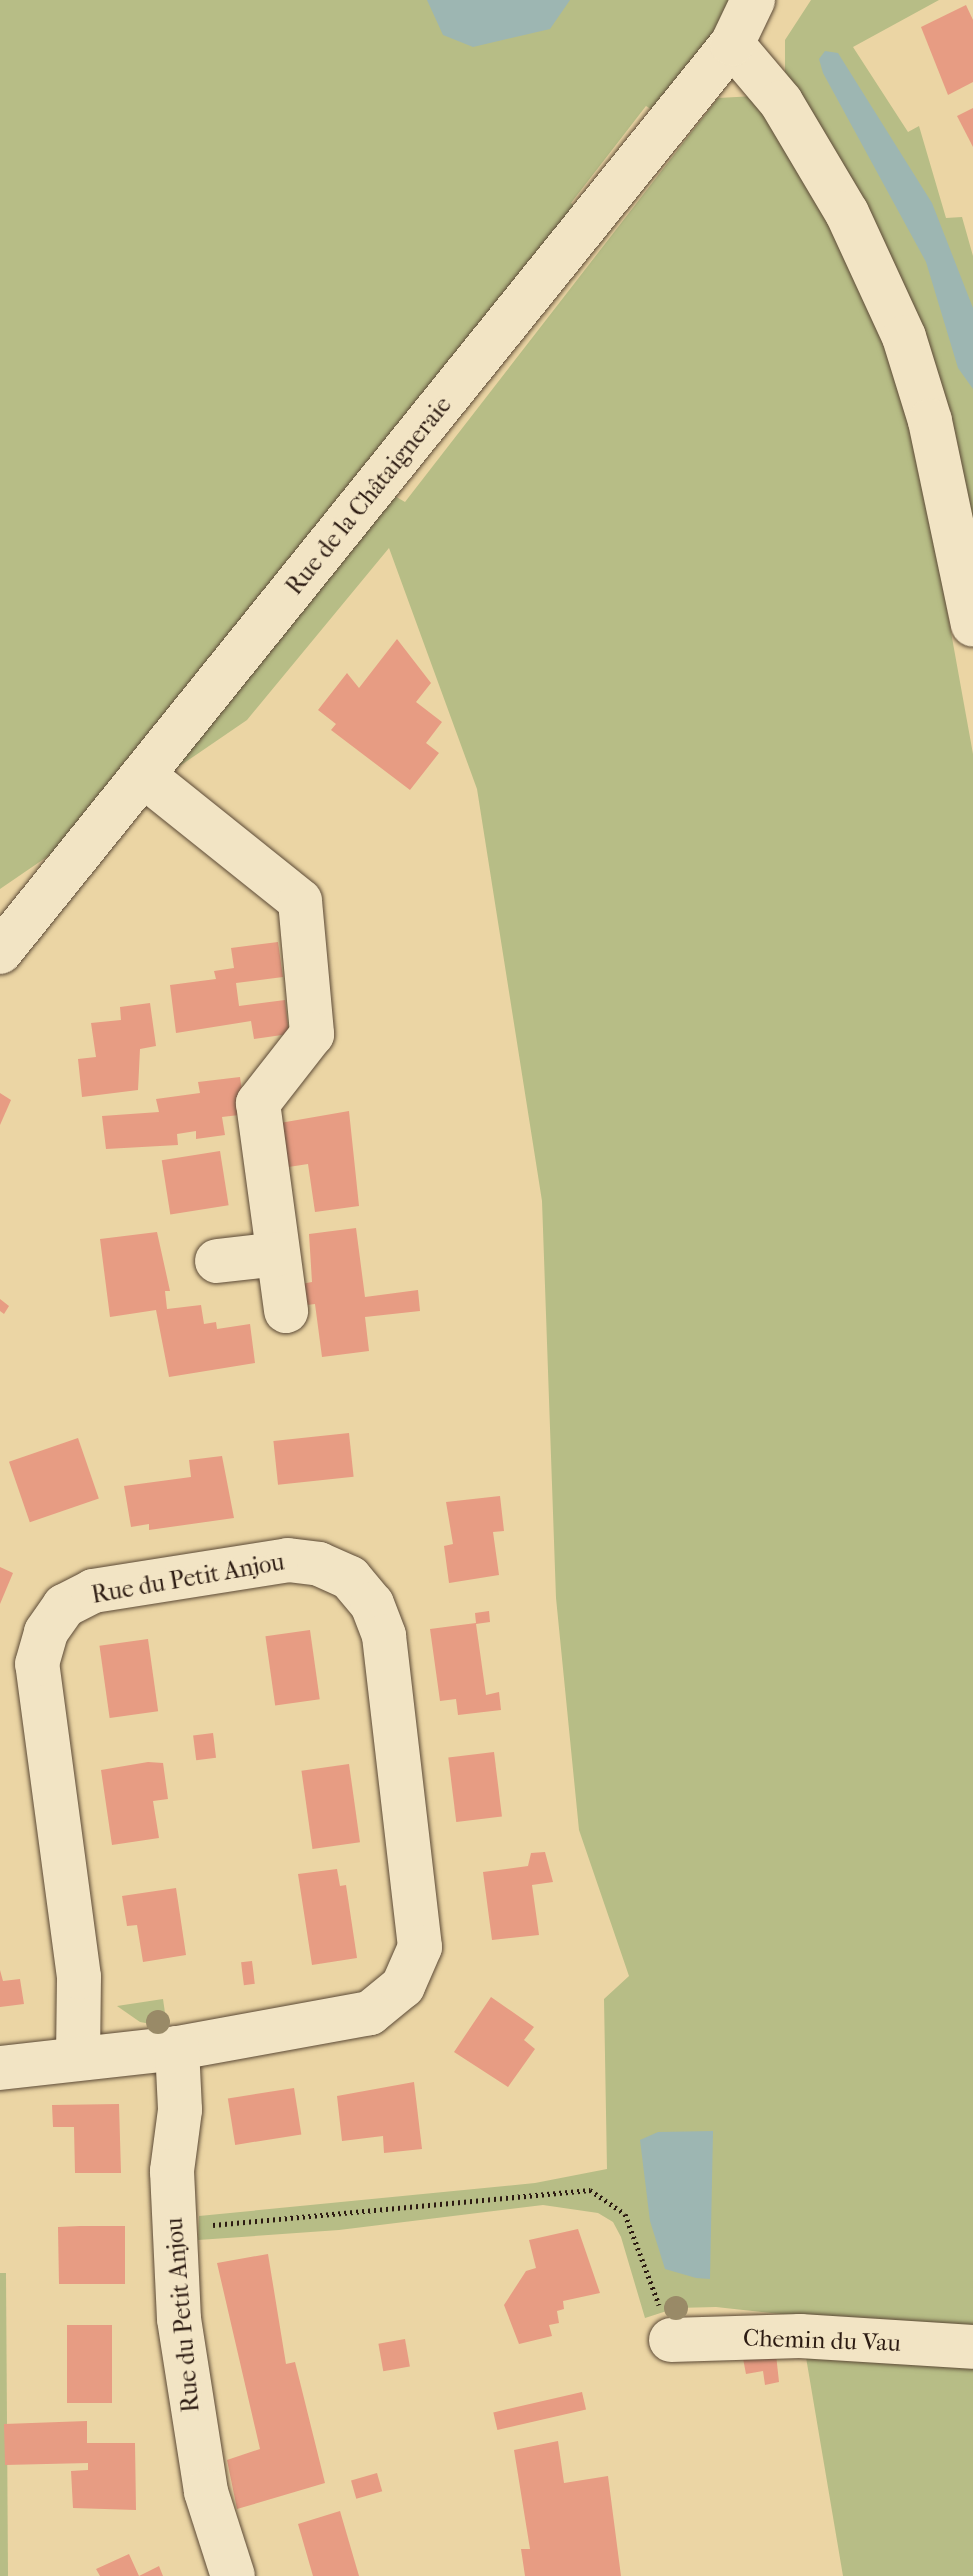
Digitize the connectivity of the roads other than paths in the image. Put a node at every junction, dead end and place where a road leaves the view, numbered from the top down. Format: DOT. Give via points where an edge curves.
graph roads {
  1 [pos="779,0"];
  2 [pos="741,27"];
  3 [pos="973,623"];
  4 [pos="143,775"];
  5 [pos="0,952"];
  6 [pos="278,1254"];
  7 [pos="217,1261"];
  8 [pos="286,1311"];
  9 [pos="177,2048"];
  10 [pos="78,2058"];
  11 [pos="0,2068"];
  12 [pos="671,2340"];
  13 [pos="973,2347"];
  14 [pos="233,2576"];
  1 -- 2 [label="street, Rue de la Châtaigneraie"];
  2 -- 3 [label="street" via="847,213 904,337 930,421"];
  2 -- 4 [label="street, Rue de la Châtaigneraie"];
  4 -- 5 [label="street, Rue de la Châtaigneraie"];
  4 -- 6 [label="street" via="300,901 312,1034 258,1103"];
  6 -- 7 [label="street"];
  6 -- 8 [label="street"];
  9 -- 10 [label="street, Rue du Petit Anjou"];
  9 -- 10 [label="street, Rue du Petit Anjou" via="370,2013 403,1986 420,1947 384,1636 372,1604 350,1578 319,1564 288,1560 93,1591 64,1606 46,1632 37,1664 79,1977"];
  9 -- 14 [label="street, Rue du Petit Anjou" via="175,2228 190,2405 206,2492"];
  10 -- 11 [label="street, Rue du Petit Anjou"];
  12 -- 13 [label="street, Chemin du Vau" via="800,2336"];
}
